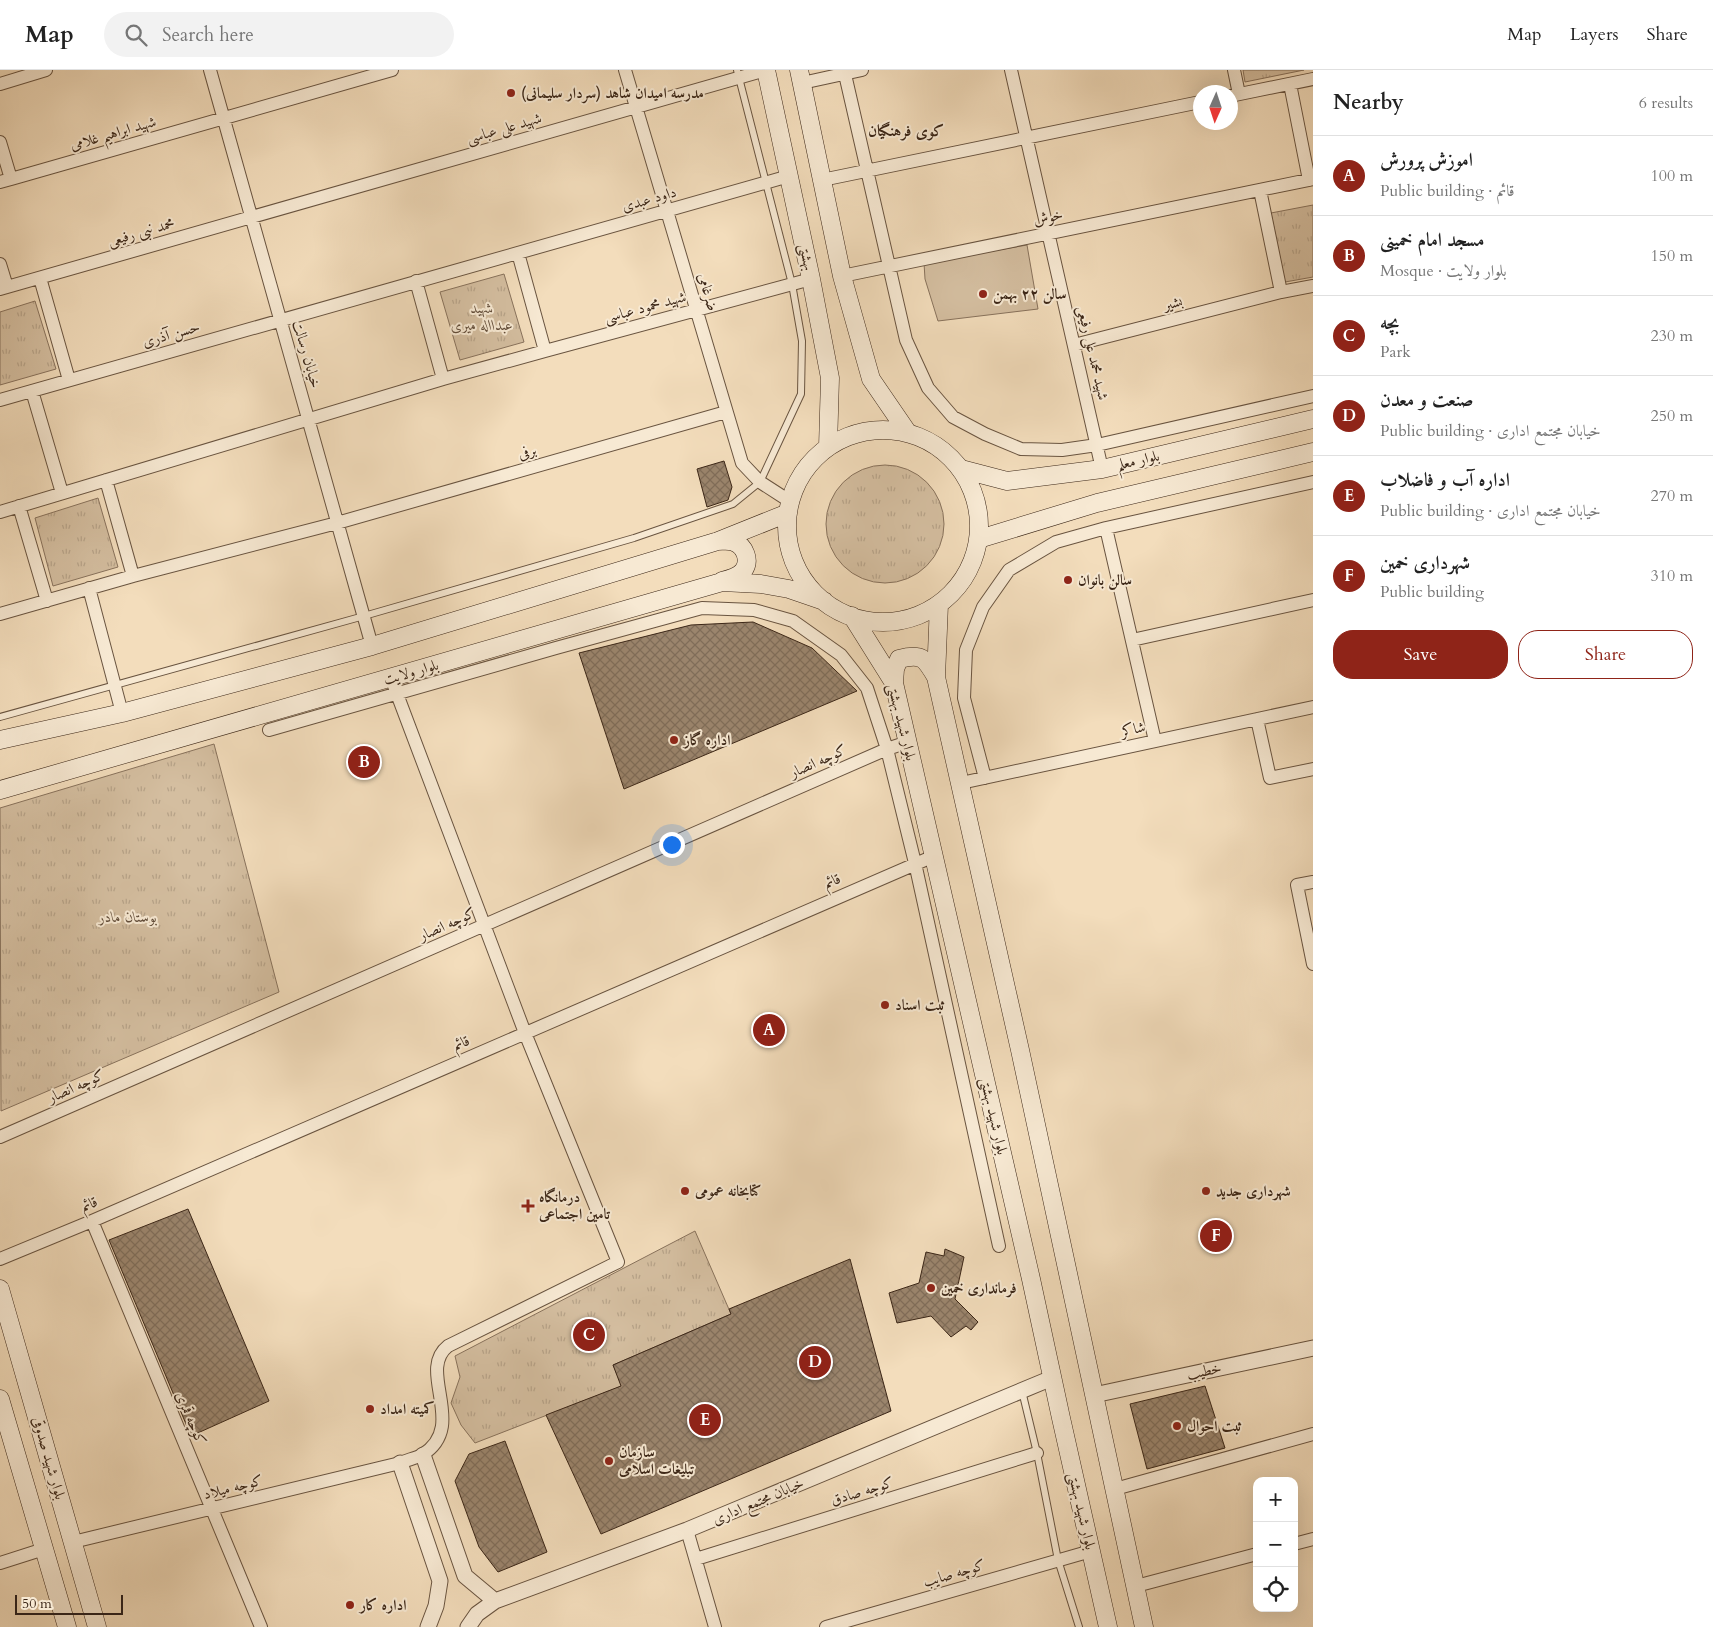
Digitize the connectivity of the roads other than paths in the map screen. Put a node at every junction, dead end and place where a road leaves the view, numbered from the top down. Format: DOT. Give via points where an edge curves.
graph roads {
  1 [pos="46,70"];
  2 [pos="210,70"];
  3 [pos="392,70"];
  4 [pos="625,70"];
  5 [pos="766,70"];
  6 [pos="862,70"];
  7 [pos="1011,70"];
  8 [pos="1234,70"];
  9 [pos="845,72"];
  10 [pos="738,74"];
  11 [pos="801,76"];
  12 [pos="1313,79"];
  13 [pos="0,84"];
  14 [pos="1290,84"];
  15 [pos="1235,85"];
  16 [pos="1238,94"];
  17 [pos="1193,103"];
  18 [pos="636,108"];
  19 [pos="224,118"];
  20 [pos="1027,138"];
  21 [pos="0,142"];
  22 [pos="868,171"];
  23 [pos="789,176"];
  24 [pos="5,180"];
  25 [pos="822,180"];
  26 [pos="1311,180"];
  27 [pos="766,182"];
  28 [pos="1260,190"];
  29 [pos="667,210"];
  30 [pos="252,218"];
  31 [pos="1048,234"];
  32 [pos="518,253"];
  33 [pos="0,264"];
  34 [pos="890,267"];
  35 [pos="842,276"];
  36 [pos="40,278"];
  37 [pos="811,279"];
  38 [pos="416,282"];
  39 [pos="792,284"];
  40 [pos="1313,286"];
  41 [pos="4,288"];
  42 [pos="1281,292"];
  43 [pos="696,310"];
  44 [pos="280,320"];
  45 [pos="1074,345"];
  46 [pos="545,351"];
  47 [pos="443,378"];
  48 [pos="70,380"];
  49 [pos="32,391"];
  50 [pos="1313,396"];
  51 [pos="0,400"];
  52 [pos="726,412"];
  53 [pos="308,419"];
  54 [pos="1313,419"];
  55 [pos="908,433"];
  56 [pos="1097,445"];
  57 [pos="828,447"];
  58 [pos="1313,452"];
  59 [pos="961,469"];
  60 [pos="1102,469"];
  61 [pos="106,480"];
  62 [pos="760,482"];
  63 [pos="1313,482"];
  64 [pos="62,493"];
  65 [pos="19,506"];
  66 [pos="789,508"];
  67 [pos="0,512"];
  68 [pos="337,522"];
  69 [pos="1106,528"];
  70 [pos="979,539"];
  71 [pos="718,541"];
  72 [pos="133,576"];
  73 [pos="722,582"];
  74 [pos="90,588"];
  75 [pos="1313,600"];
  76 [pos="47,601"];
  77 [pos="824,601"];
  78 [pos="939,604"];
  79 [pos="0,614"];
  80 [pos="364,616"];
  81 [pos="852,616"];
  82 [pos="1132,640"];
  83 [pos="372,646"];
  84 [pos="936,677"];
  85 [pos="894,683"];
  86 [pos="114,685"];
  87 [pos="394,685"];
  88 [pos="1313,707"];
  89 [pos="122,713"];
  90 [pos="0,717"];
  91 [pos="1257,719"];
  92 [pos="269,730"];
  93 [pos="0,740"];
  94 [pos="1155,741"];
  95 [pos="908,742"];
  96 [pos="887,749"];
  97 [pos="1313,769"];
  98 [pos="984,778"];
  99 [pos="960,783"];
  100 [pos="0,790"];
  101 [pos="934,856"];
  102 [pos="915,863"];
  103 [pos="1313,882"];
  104 [pos="485,926"];
  105 [pos="1313,964"];
  106 [pos="525,1032"];
  107 [pos="0,1137"];
  108 [pos="92,1221"];
  109 [pos="999,1246"];
  110 [pos="0,1259"];
  111 [pos="0,1289"];
  112 [pos="1313,1348"];
  113 [pos="1052,1378"];
  114 [pos="1022,1391"];
  115 [pos="1094,1395"];
  116 [pos="0,1399"];
  117 [pos="2,1416"];
  118 [pos="1313,1434"];
  119 [pos="1037,1453"];
  120 [pos="422,1454"];
  121 [pos="400,1463"];
  122 [pos="1115,1489"];
  123 [pos="212,1508"];
  124 [pos="687,1530"];
  125 [pos="1313,1539"];
  126 [pos="73,1542"];
  127 [pos="1298,1543"];
  128 [pos="44,1549"];
  129 [pos="1091,1551"];
  130 [pos="1253,1555"];
  131 [pos="696,1560"];
  132 [pos="1058,1560"];
  133 [pos="0,1563"];
  134 [pos="1136,1586"];
  135 [pos="495,1602"];
  136 [pos="67,1627"];
  137 [pos="97,1627"];
  138 [pos="261,1627"];
  139 [pos="428,1627"];
  140 [pos="468,1627"];
  141 [pos="715,1627"];
  142 [pos="826,1627"];
  143 [pos="1079,1627"];
  144 [pos="1108,1627"];
  145 [pos="1144,1627"];
  1 -- 13 [label="street"];
  2 -- 19 [label="street, خیابان رسالت"];
  3 -- 19 [label="street, شهید ابراهیم غلامی"];
  4 -- 18 [label="street, ضرغامی"];
  5 -- 10 [label="street, شهید علی عباسی"];
  5 -- 23 [label="main road, بهشتی"];
  6 -- 9 [label="street"];
  7 -- 20 [label="street, شهید محمد علی رفیعی"];
  8 -- 15 [label="street"];
  9 -- 11 [label="street"];
  9 -- 22 [label="street"];
  10 -- 18 [label="street, شهید علی عباسی"];
  10 -- 27 [label="lane"];
  11 -- 25 [label="main road, بهشتی"];
  12 -- 14 [label="street"];
  14 -- 16 [label="street"];
  14 -- 26 [label="street"];
  17 -- 20 [label="street"];
  18 -- 29 [label="street, ضرغامی"];
  18 -- 30 [label="street, شهید علی عباسی"];
  19 -- 24 [label="street, شهید ابراهیم غلامی"];
  19 -- 30 [label="street, خیابان رسالت"];
  20 -- 22 [label="street"];
  20 -- 31 [label="street, شهید محمد علی رفیعی"];
  21 -- 24 [label="street"];
  22 -- 25 [label="street"];
  22 -- 34 [label="street"];
  23 -- 27 [label="street, داود عبدی"];
  23 -- 37 [label="main road, بهشتی"];
  25 -- 35 [label="main road, بهشتی"];
  26 -- 28 [label="street, خوش"];
  27 -- 29 [label="street, داود عبدی"];
  27 -- 39 [label="lane"];
  28 -- 31 [label="street, خوش"];
  28 -- 42 [label="street"];
  29 -- 32 [label="street, داود عبدی"];
  29 -- 43 [label="street, ضرغامی"];
  30 -- 36 [label="street, محمد نبی رفیعی"];
  30 -- 44 [label="street, خیابان رسالت"];
  31 -- 34 [label="street, خوش"];
  31 -- 45 [label="street, شهید محمد علی رفیعی"];
  32 -- 38 [label="street, داود عبدی"];
  32 -- 46 [label="street"];
  33 -- 41 [label="street"];
  34 -- 35 [label="street, خوش"];
  34 -- 56 [label="street" via="906,340 928,388 953,417 1021,449 1062,450"];
  35 -- 55 [label="main road, بهشتی" via="871,379"];
  36 -- 41 [label="street, محمد نبی رفیعی"];
  36 -- 48 [label="street"];
  37 -- 39 [label="street, شهید محمود عباسی"];
  37 -- 57 [label="main road, بهشتی" via="830,378"];
  38 -- 44 [label="street, حسن آذری"];
  38 -- 47 [label="street"];
  39 -- 43 [label="street, شهید محمود عباسی"];
  39 -- 62 [label="lane" via="802,341 800,394"];
  40 -- 42 [label="street, بشیر"];
  42 -- 45 [label="street, بشیر"];
  43 -- 46 [label="street, شهید محمود عباسی"];
  43 -- 52 [label="street, ضرغامی"];
  44 -- 48 [label="street, حسن آذری"];
  44 -- 53 [label="street, خیابان رسالت"];
  45 -- 56 [label="street, شهید محمد علی رفیعی"];
  46 -- 47 [label="street, شهید محمود عباسی"];
  47 -- 53 [label="street"];
  48 -- 49 [label="street, حسن آذری"];
  49 -- 51 [label="street, حسن آذری"];
  49 -- 64 [label="street"];
  50 -- 56 [label="street"];
  52 -- 62 [label="street, ضرغامی" via="742,463"];
  52 -- 68 [label="street, برفی"];
  53 -- 61 [label="street"];
  53 -- 68 [label="street, خیابان رسالت"];
  54 -- 60 [label="main road, بلوار معلم"];
  55 -- 57 [label="main road" via="866,431"];
  55 -- 59 [label="main road" via="929,441"];
  56 -- 60 [label="street, شهید محمد علی رفیعی"];
  57 -- 66 [label="main road" via="810,462 797,482"];
  58 -- 70 [label="main road" via="1097,503"];
  59 -- 60 [label="main road, بلوار معلم" via="1006,481"];
  59 -- 70 [label="main road" via="977,502"];
  61 -- 64 [label="street"];
  61 -- 72 [label="street"];
  62 -- 66 [label="street, ضرغامی"];
  62 -- 80 [label="lane" via="733,504 643,535"];
  63 -- 69 [label="street"];
  64 -- 65 [label="street"];
  65 -- 67 [label="street"];
  65 -- 76 [label="street"];
  66 -- 71 [label="main road"];
  66 -- 77 [label="main road" via="789,546 802,577"];
  68 -- 72 [label="street, برفی"];
  68 -- 80 [label="street, خیابان رسالت"];
  69 -- 82 [label="street"];
  69 -- 98 [label="street" via="1056,542 1009,570 983,607 966,650 964,698"];
  70 -- 78 [label="main road" via="972,564 958,586"];
  71 -- 73 [label="main road" via="733,541 743,547 747,559 744,570 735,578"];
  71 -- 83 [label="main road"];
  72 -- 74 [label="street, برفی"];
  73 -- 77 [label="main road, بلوار ولایت" via="789,589"];
  73 -- 87 [label="main road, بلوار ولایت"];
  74 -- 76 [label="street, برفی"];
  74 -- 86 [label="street"];
  75 -- 82 [label="street"];
  76 -- 79 [label="street, برفی"];
  77 -- 81 [label="main road"];
  78 -- 81 [label="main road" via="915,616 894,621"];
  78 -- 84 [label="main road"];
  80 -- 83 [label="street, خیابان رسالت"];
  80 -- 86 [label="lane"];
  81 -- 85 [label="main road, بلوار شهید بهشتی"];
  82 -- 94 [label="street"];
  83 -- 89 [label="main road"];
  84 -- 85 [label="main road" via="927,661 913,655 899,659"];
  84 -- 99 [label="main road"];
  85 -- 95 [label="main road, بلوار شهید بهشتی"];
  86 -- 89 [label="street"];
  86 -- 90 [label="lane"];
  87 -- 92 [label="street"];
  87 -- 96 [label="street" via="702,608 754,610 793,621 841,655 867,688"];
  87 -- 100 [label="main road, بلوار ولایت"];
  87 -- 104 [label="street"];
  88 -- 91 [label="street, شاکر"];
  89 -- 93 [label="main road"];
  91 -- 94 [label="street, شاکر"];
  91 -- 97 [label="street" via="1270,778"];
  94 -- 98 [label="street, شاکر"];
  95 -- 96 [label="street, کوچه انصار"];
  95 -- 101 [label="main road, بلوار شهید بهشتی"];
  96 -- 102 [label="street"];
  96 -- 104 [label="street, کوچه انصار"];
  98 -- 99 [label="street, شاکر"];
  99 -- 115 [label="main road"];
  101 -- 102 [label="street, قائم"];
  101 -- 113 [label="main road, بلوار شهید بهشتی"];
  102 -- 106 [label="street, قائم"];
  102 -- 109 [label="street"];
  103 -- 105 [label="street" via="1297,885"];
  104 -- 106 [label="street"];
  104 -- 107 [label="street, کوچه انصار"];
  106 -- 108 [label="street, قائم"];
  106 -- 120 [label="street" via="618,1262 441,1352 437,1362 444,1424 440,1438"];
  108 -- 110 [label="street, قائم"];
  108 -- 123 [label="street, کوچه قمری"];
  111 -- 126 [label="main road, بلوار شهید صدوقی"];
  112 -- 115 [label="street, خطیب"];
  113 -- 114 [label="street, خیابان مجتمع اداری"];
  113 -- 129 [label="main road, بلوار شهید بهشتی"];
  114 -- 119 [label="lane"];
  114 -- 124 [label="street, خیابان مجتمع اداری"];
  115 -- 122 [label="main road"];
  116 -- 117 [label="main road, بلوار شهید صدوقی"];
  117 -- 128 [label="main road, بلوار شهید صدوقی"];
  118 -- 122 [label="street"];
  119 -- 131 [label="street, کوچه صادق"];
  119 -- 132 [label="lane"];
  120 -- 121 [label="street, کوچه میلاد"];
  120 -- 135 [label="street" via="465,1576"];
  121 -- 123 [label="street, کوچه میلاد"];
  121 -- 139 [label="street" via="440,1581"];
  122 -- 134 [label="main road"];
  123 -- 126 [label="street, کوچه میلاد"];
  123 -- 138 [label="street, کوچه قمری"];
  124 -- 131 [label="street"];
  124 -- 135 [label="street, خیابان مجتمع اداری"];
  125 -- 127 [label="street"];
  126 -- 137 [label="main road, بلوار شهید صدوقی"];
  128 -- 133 [label="street"];
  128 -- 136 [label="main road, بلوار شهید صدوقی"];
  129 -- 132 [label="street, کوچه صایب"];
  129 -- 144 [label="main road, بلوار شهید بهشتی"];
  130 -- 134 [label="street"];
  131 -- 141 [label="street"];
  132 -- 142 [label="street, کوچه صایب"];
  132 -- 143 [label="lane"];
  134 -- 145 [label="main road"];
  135 -- 140 [label="street, خیابان مجتمع اداری" via="477,1614"];
}
